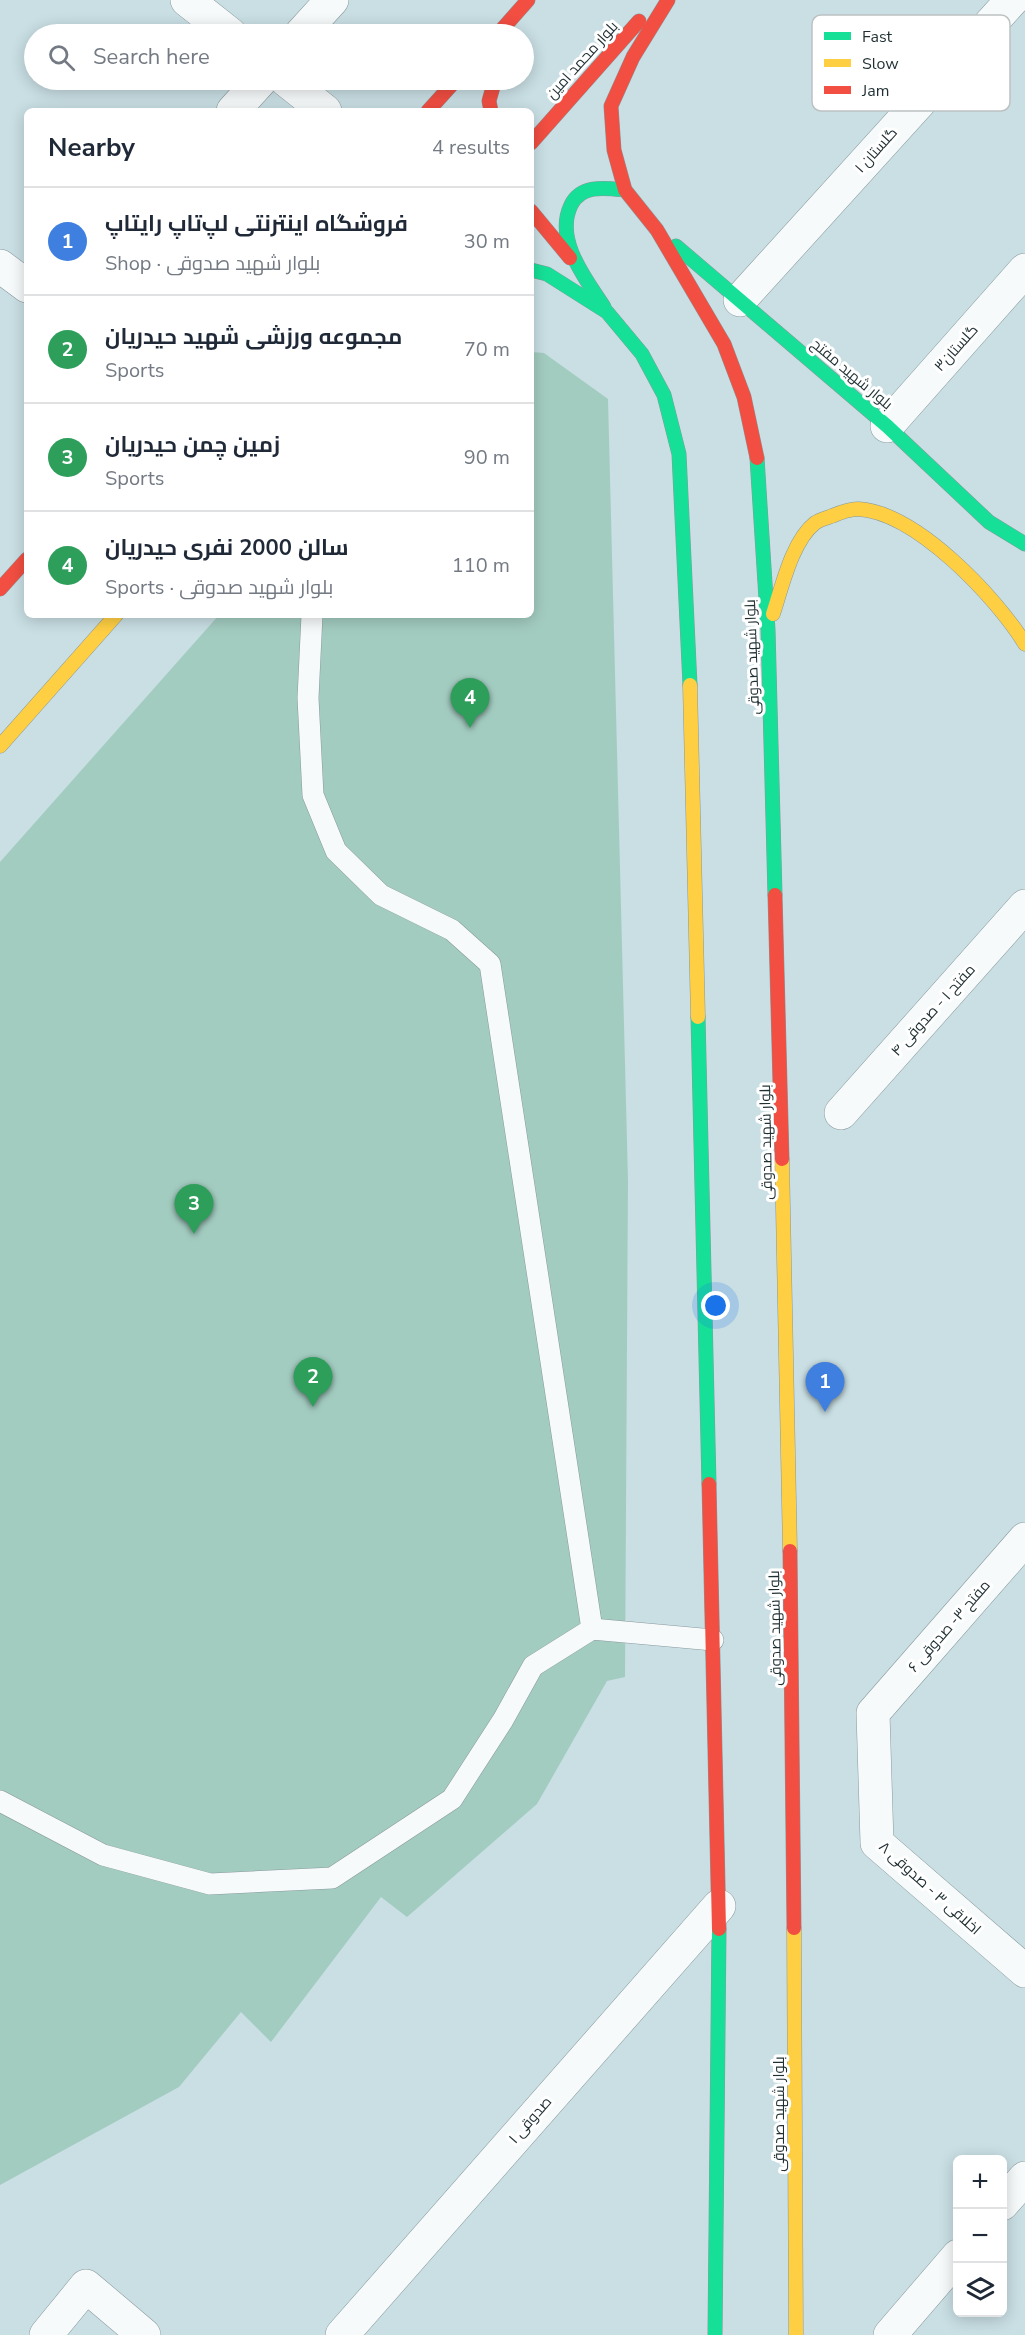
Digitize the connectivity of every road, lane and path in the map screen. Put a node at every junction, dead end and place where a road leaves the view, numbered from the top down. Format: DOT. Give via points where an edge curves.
graph roads {
  1 [pos="187,0"];
  2 [pos="332,0"];
  3 [pos="528,0"];
  4 [pos="657,0"];
  5 [pos="668,0"];
  6 [pos="1012,0"];
  7 [pos="998,15"];
  8 [pos="514,16"];
  9 [pos="217,24"];
  10 [pos="310,24"];
  11 [pos="507,24"];
  12 [pos="512,24"];
  13 [pos="252,90"];
  14 [pos="299,90"];
  15 [pos="447,90"];
  16 [pos="492,90"];
  17 [pos="236,108"];
  18 [pos="321,108"];
  19 [pos="431,108"];
  20 [pos="490,108"];
  21 [pos="911,111"];
  22 [pos="534,140"];
  23 [pos="625,190"];
  24 [pos="534,215"];
  25 [pos="657,230"];
  26 [pos="0,266"];
  27 [pos="1025,270"];
  28 [pos="534,271"];
  29 [pos="586,278"];
  30 [pos="24,284"];
  31 [pos="740,300"];
  32 [pos="607,312"];
  33 [pos="887,426"];
  34 [pos="1025,544"];
  35 [pos="24,562"];
  36 [pos="0,589"];
  37 [pos="113,618"];
  38 [pos="312,618"];
  39 [pos="768,630"];
  40 [pos="1025,644"];
  41 [pos="0,746"];
  42 [pos="1025,906"];
  43 [pos="841,1113"];
  44 [pos="1025,1539"];
  45 [pos="592,1629"];
  46 [pos="713,1640"];
  47 [pos="873,1713"];
  48 [pos="0,1801"];
  49 [pos="719,1906"];
  50 [pos="1025,1971"];
  51 [pos="1025,2178"];
  52 [pos="1007,2198"];
  53 [pos="953,2261"];
  54 [pos="46,2335"];
  55 [pos="144,2335"];
  56 [pos="342,2335"];
  57 [pos="715,2335"];
  58 [pos="796,2335"];
  59 [pos="890,2335"];
  1 -- 9 [label="street"];
  2 -- 10 [label="street"];
  3 -- 8 [label="main road"];
  4 -- 22 [label="main road, بلوار محمد امین"];
  5 -- 23 [label="main road, بلوار شهید صدوقی" via="633,57 611,106 614,150"];
  6 -- 7 [label="street, گلستان ۱"];
  8 -- 11 [label="main road"];
  8 -- 12 [label="main road"];
  13 -- 17 [label="street"];
  14 -- 18 [label="street"];
  15 -- 19 [label="main road"];
  16 -- 20 [label="main road"];
  21 -- 31 [label="street, گلستان ۱"];
  23 -- 25 [label="main road, بلوار شهید صدوقی"];
  23 -- 29 [label="main road" via="585,190 572,199 565,219 568,243"];
  24 -- 29 [label="main road"];
  25 -- 31 [label="main road, بلوار شهید مفتح"];
  25 -- 39 [label="main road, بلوار شهید صدوقی" via="724,344 744,397 757,459"];
  26 -- 30 [label="street"];
  27 -- 33 [label="street, گلستان۳"];
  28 -- 32 [label="main road" via="546,274"];
  29 -- 32 [label="main road"];
  31 -- 33 [label="main road, بلوار شهید مفتح"];
  32 -- 46 [label="main road" via="642,354 664,395 679,454 688,619"];
  33 -- 34 [label="main road, بلوار شهید مفتح" via="989,522"];
  35 -- 36 [label="main road"];
  37 -- 41 [label="main road"];
  38 -- 45 [label="lane" via="308,698 313,795 336,851 381,895 452,930 490,964"];
  39 -- 40 [label="main road" via="795,550 815,523 857,508 892,517 950,559 990,596"];
  39 -- 58 [label="main road, بلوار شهید صدوقی" via="794,1782"];
  42 -- 43 [label="street, مفتح ۱ - صدوقی ۴"];
  44 -- 47 [label="street, مفتح ۳- صدوقی ۶"];
  45 -- 46 [label="lane"];
  45 -- 48 [label="lane" via="533,1666 452,1799 332,1878 210,1884 103,1855"];
  46 -- 49 [label="main road"];
  47 -- 50 [label="street, اخلاقی ۳ - صدوقی ۸" via="877,1843"];
  49 -- 56 [label="street, صدوقی ۱"];
  49 -- 57 [label="main road"];
  51 -- 52 [label="street"];
  53 -- 59 [label="street"];
  54 -- 55 [label="street" via="86,2286"];
}
